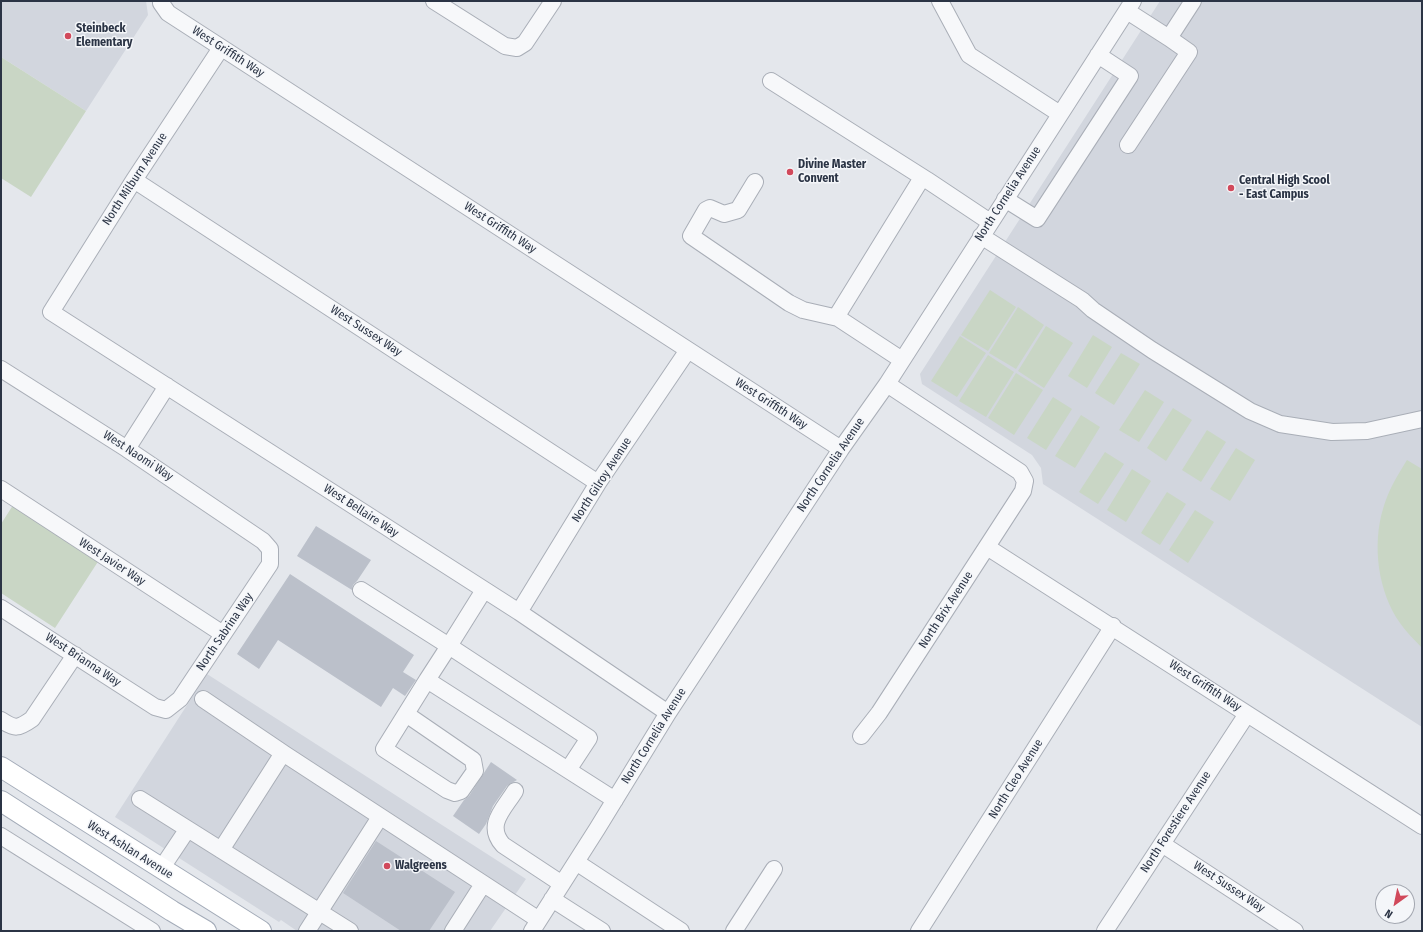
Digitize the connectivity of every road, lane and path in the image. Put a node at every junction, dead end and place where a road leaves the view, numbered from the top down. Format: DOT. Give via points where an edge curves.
graph roads {
  1 [pos="434,1"];
  2 [pos="553,1"];
  3 [pos="940,1"];
  4 [pos="1193,1"];
  5 [pos="162,2"];
  6 [pos="1130,6"];
  7 [pos="1169,38"];
  8 [pos="221,48"];
  9 [pos="1098,55"];
  10 [pos="771,81"];
  11 [pos="1060,114"];
  12 [pos="1128,145"];
  13 [pos="134,180"];
  14 [pos="924,180"];
  15 [pos="756,182"];
  16 [pos="1005,199"];
  17 [pos="990,222"];
  18 [pos="981,236"];
  19 [pos="51,312"];
  20 [pos="838,318"];
  21 [pos="688,350"];
  22 [pos="902,360"];
  23 [pos="1,369"];
  24 [pos="887,384"];
  25 [pos="167,386"];
  26 [pos="1422,419"];
  27 [pos="127,449"];
  28 [pos="841,449"];
  29 [pos="598,483"];
  30 [pos="1,489"];
  31 [pos="987,547"];
  32 [pos="270,549"];
  33 [pos="361,590"];
  34 [pos="484,590"];
  35 [pos="1,608"];
  36 [pos="520,612"];
  37 [pos="1112,626"];
  38 [pos="223,634"];
  39 [pos="448,646"];
  40 [pos="75,655"];
  41 [pos="427,680"];
  42 [pos="203,700"];
  43 [pos="166,710"];
  44 [pos="668,713"];
  45 [pos="406,714"];
  46 [pos="1247,714"];
  47 [pos="1,720"];
  48 [pos="861,736"];
  49 [pos="283,753"];
  50 [pos="1,767"];
  51 [pos="568,770"];
  52 [pos="515,791"];
  53 [pos="140,799"];
  54 [pos="615,800"];
  55 [pos="1,801"];
  56 [pos="380,817"];
  57 [pos="1422,826"];
  58 [pos="45,829"];
  59 [pos="187,830"];
  60 [pos="1,836"];
  61 [pos="1162,844"];
  62 [pos="221,850"];
  63 [pos="576,862"];
  64 [pos="161,869"];
  65 [pos="774,870"];
  66 [pos="483,884"];
  67 [pos="562,884"];
  68 [pos="552,899"];
  69 [pos="319,912"];
  70 [pos="536,925"];
  71 [pos="152,931"];
  72 [pos="206,931"];
  73 [pos="261,931"];
  74 [pos="307,931"];
  75 [pos="350,931"];
  76 [pos="452,931"];
  77 [pos="602,931"];
  78 [pos="681,931"];
  79 [pos="734,931"];
  80 [pos="919,931"];
  81 [pos="1105,931"];
  82 [pos="1295,931"];
  1 -- 2 [label="street" via="505,46 517,48 526,43"];
  3 -- 11 [label="street" via="969,55"];
  4 -- 7 [label="street"];
  5 -- 8 [label="street, West Griffith Way" via="168,13"];
  6 -- 7 [label="street"];
  6 -- 9 [label="street, North Cornelia Avenue"];
  7 -- 12 [label="street" via="1189,52"];
  8 -- 13 [label="street, North Milburn Avenue"];
  8 -- 21 [label="street, West Griffith Way"];
  9 -- 11 [label="street, North Cornelia Avenue"];
  9 -- 16 [label="street" via="1130,76 1037,219"];
  10 -- 14 [label="street"];
  11 -- 16 [label="street, North Cornelia Avenue"];
  13 -- 19 [label="street, North Milburn Avenue"];
  13 -- 29 [label="street, West Sussex Way"];
  14 -- 17 [label="street"];
  14 -- 20 [label="street" via="920,181 842,307"];
  15 -- 20 [label="street" via="738,210 724,214 710,208 706,210 691,236 789,303 803,310"];
  16 -- 17 [label="street, North Cornelia Avenue"];
  17 -- 18 [label="street, North Cornelia Avenue"];
  18 -- 22 [label="street, North Cornelia Avenue"];
  18 -- 26 [label="street" via="1082,300 1152,350 1250,411 1280,424 1332,432 1367,431"];
  19 -- 25 [label="street, West Bellaire Way"];
  20 -- 22 [label="street"];
  21 -- 28 [label="street, West Griffith Way"];
  21 -- 29 [label="street, North Gilroy Avenue"];
  22 -- 24 [label="street, North Cornelia Avenue"];
  23 -- 27 [label="street, West Naomi Way"];
  24 -- 28 [label="street, North Cornelia Avenue"];
  24 -- 31 [label="street, North Brix Avenue" via="1020,472 1025,481 1023,491"];
  25 -- 27 [label="street"];
  25 -- 34 [label="street, West Bellaire Way"];
  27 -- 32 [label="street, West Naomi Way" via="263,540"];
  28 -- 44 [label="street, North Cornelia Avenue"];
  29 -- 36 [label="street, North Gilroy Avenue"];
  30 -- 38 [label="street, West Javier Way"];
  31 -- 37 [label="street, West Griffith Way"];
  31 -- 48 [label="street, North Brix Avenue" via="879,713"];
  32 -- 38 [label="street, North Sabrina Way" via="270,564"];
  33 -- 39 [label="street"];
  34 -- 36 [label="street, West Bellaire Way"];
  34 -- 39 [label="street"];
  35 -- 40 [label="street, West Brianna Way"];
  36 -- 44 [label="street, West Bellaire Way"];
  37 -- 46 [label="street, West Griffith Way"];
  37 -- 80 [label="street, North Cleo Avenue"];
  38 -- 43 [label="street, North Sabrina Way" via="180,699"];
  39 -- 41 [label="street"];
  39 -- 51 [label="street" via="589,738"];
  40 -- 43 [label="street, West Brianna Way" via="155,707"];
  40 -- 47 [label="street" via="32,719 23,726 12,727"];
  41 -- 45 [label="street"];
  41 -- 51 [label="street"];
  42 -- 49 [label="street"];
  44 -- 54 [label="street, North Cornelia Avenue"];
  45 -- 45 [label="street" via="473,760 474,771 462,792 454,793 447,790 384,748"];
  46 -- 57 [label="street, West Griffith Way"];
  46 -- 61 [label="street, North Forestiere Avenue"];
  49 -- 56 [label="street"];
  49 -- 62 [label="street"];
  50 -- 64 [label="main road, West Ashlan Avenue"];
  51 -- 54 [label="street"];
  52 -- 67 [label="street" via="495,824 496,837 503,845"];
  53 -- 59 [label="street"];
  54 -- 63 [label="street, North Cornelia Avenue"];
  55 -- 58 [label="main road"];
  56 -- 66 [label="street"];
  56 -- 69 [label="street"];
  58 -- 64 [label="main road" via="67,831 136,876"];
  58 -- 72 [label="main road"];
  59 -- 62 [label="street"];
  59 -- 64 [label="street"];
  60 -- 71 [label="street"];
  61 -- 81 [label="street, North Forestiere Avenue"];
  61 -- 82 [label="street, West Sussex Way"];
  62 -- 69 [label="street"];
  63 -- 67 [label="street, North Cornelia Avenue"];
  63 -- 78 [label="street"];
  64 -- 73 [label="main road, West Ashlan Avenue"];
  65 -- 79 [label="street"];
  66 -- 70 [label="street"];
  66 -- 76 [label="street"];
  67 -- 68 [label="street, North Cornelia Avenue"];
  68 -- 70 [label="street, North Cornelia Avenue"];
  68 -- 77 [label="street"];
  69 -- 74 [label="street"];
  69 -- 75 [label="street"];
}
